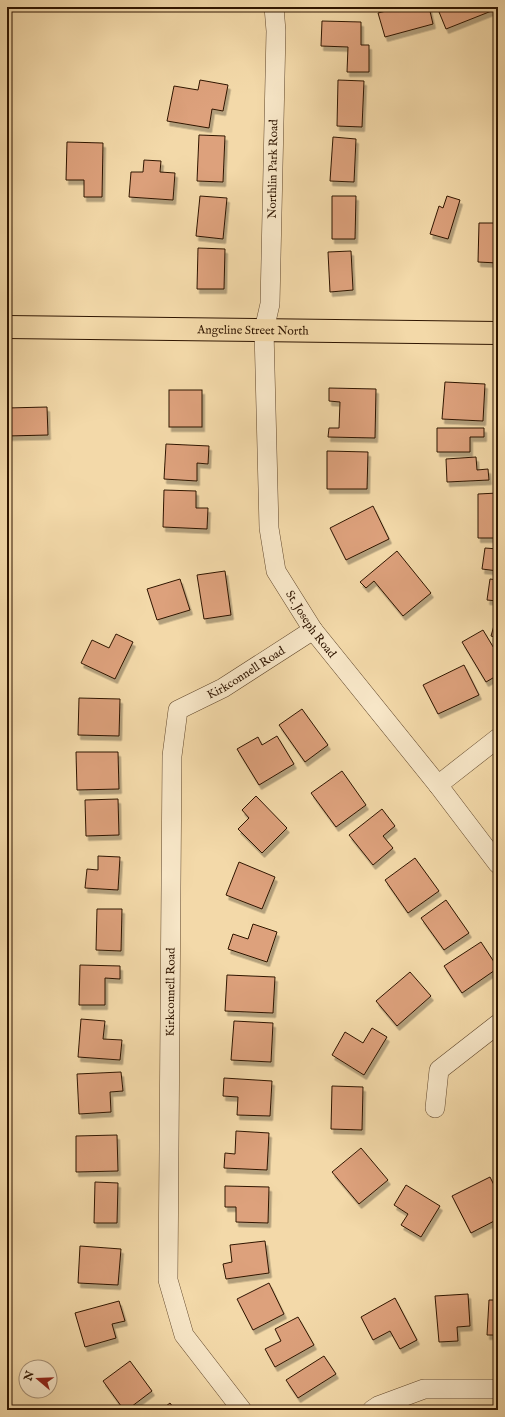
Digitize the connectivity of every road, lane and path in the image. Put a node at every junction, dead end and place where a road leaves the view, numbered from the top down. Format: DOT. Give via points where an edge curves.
graph roads {
  1 [pos="274,7"];
  2 [pos="7,327"];
  3 [pos="264,330"];
  4 [pos="498,333"];
  5 [pos="314,630"];
  6 [pos="498,738"];
  7 [pos="438,785"];
  8 [pos="498,864"];
  9 [pos="498,1024"];
  10 [pos="435,1108"];
  11 [pos="498,1389"];
  12 [pos="242,1410"];
  13 [pos="372,1410"];
  1 -- 3 [label="street, Northlin Park Road" via="270,304"];
  2 -- 3 [label="main road, Angeline Street North"];
  3 -- 4 [label="main road, Angeline Street North"];
  3 -- 5 [label="street, St. Joseph Road" via="269,528 276,571"];
  5 -- 7 [label="street, St. Joseph Road"];
  5 -- 12 [label="street, Kirkconnell Road" via="223,688 178,710 172,756 168,1280 184,1335"];
  6 -- 7 [label="street"];
  7 -- 8 [label="street, St. Joseph Road"];
  9 -- 10 [label="street" via="439,1070"];
  11 -- 13 [label="street" via="424,1389"];
}
